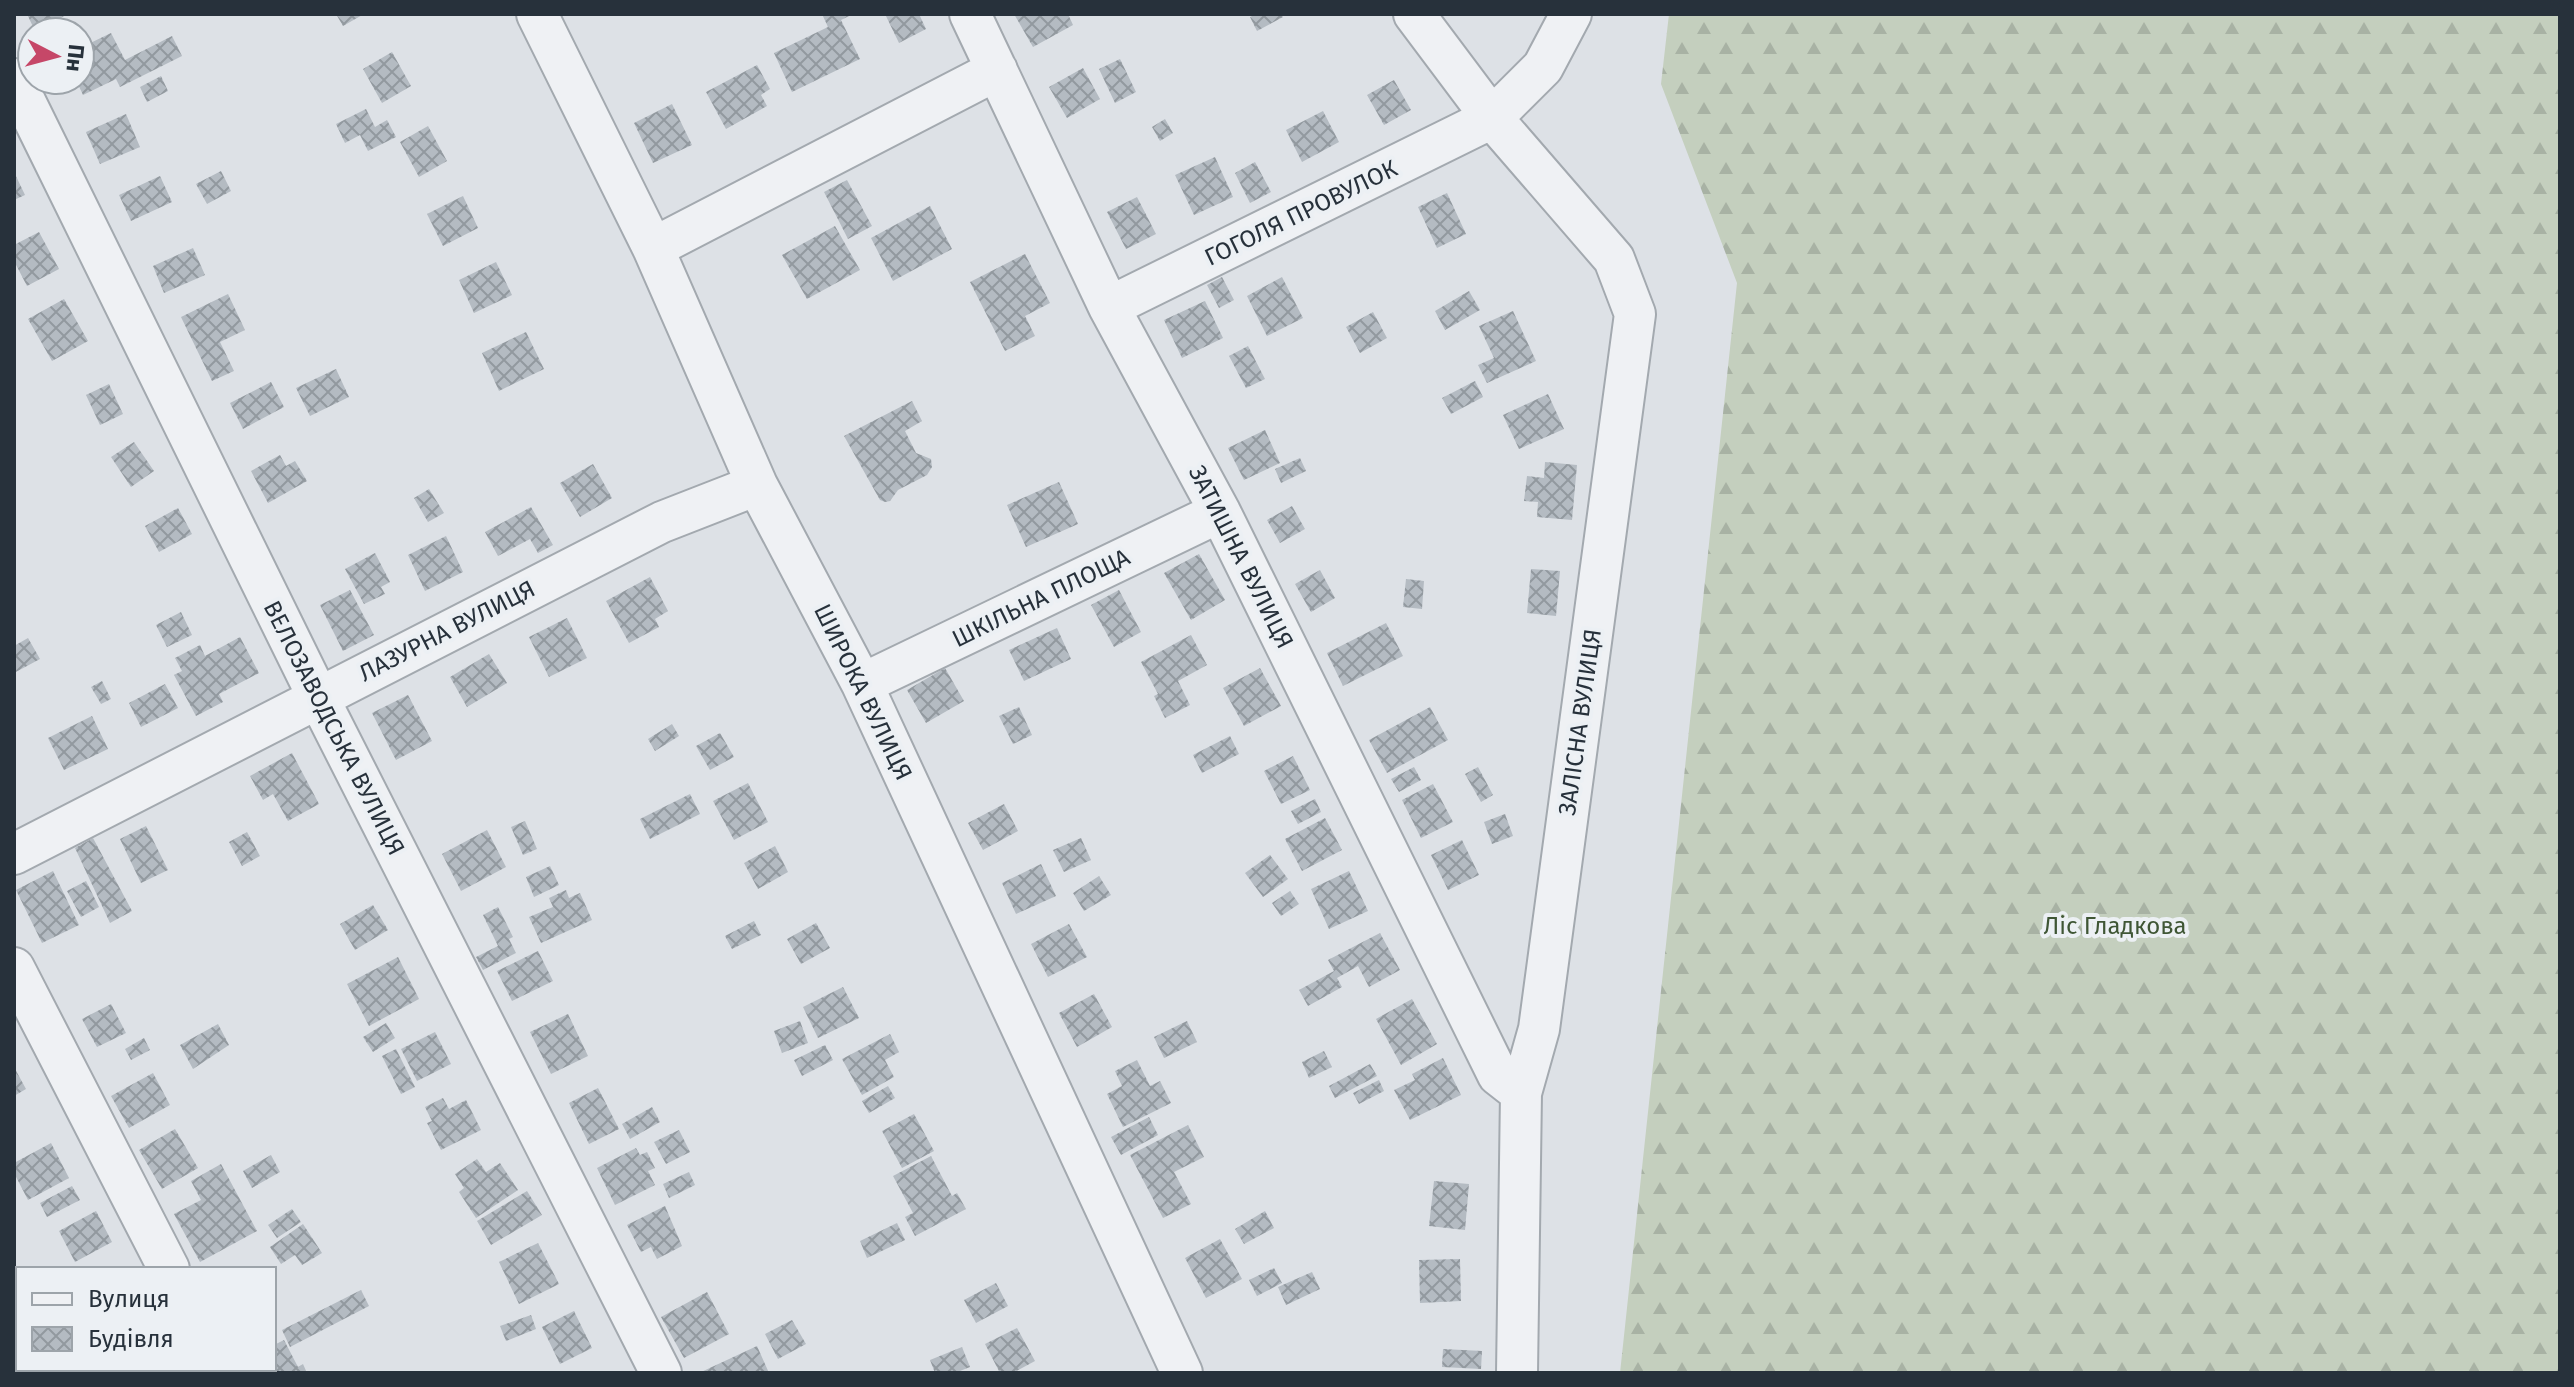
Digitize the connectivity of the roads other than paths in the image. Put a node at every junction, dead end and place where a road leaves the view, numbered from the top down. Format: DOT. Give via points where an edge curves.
graph roads {
  1 [pos="537,14"];
  2 [pos="970,14"];
  3 [pos="1414,14"];
  4 [pos="1571,14"];
  5 [pos="997,70"];
  6 [pos="14,79"];
  7 [pos="1492,118"];
  8 [pos="653,248"];
  9 [pos="1109,307"];
  10 [pos="757,485"];
  11 [pos="1220,512"];
  12 [pos="862,684"];
  13 [pos="318,697"];
  14 [pos="14,854"];
  15 [pos="14,968"];
  16 [pos="1521,1093"];
  17 [pos="168,1267"];
  18 [pos="661,1373"];
  19 [pos="1182,1373"];
  20 [pos="1517,1373"];
  1 -- 8 [label="street, ШИРОКА ВУЛИЦЯ"];
  2 -- 5 [label="street, ЗАТИШНА ВУЛИЦЯ"];
  3 -- 7 [label="street, ЗАЛІСНА ВУЛИЦЯ"];
  4 -- 7 [label="street, ГОГОЛЯ ПРОВУЛОК" via="1543,67"];
  5 -- 8 [label="street"];
  5 -- 9 [label="street, ЗАТИШНА ВУЛИЦЯ"];
  6 -- 13 [label="street, ВЕЛОЗАВОДСЬКА ВУЛИЦЯ"];
  7 -- 9 [label="street, ГОГОЛЯ ПРОВУЛОК"];
  7 -- 16 [label="street, ЗАЛІСНА ВУЛИЦЯ" via="1614,259 1635,314 1539,1029"];
  8 -- 10 [label="street, ШИРОКА ВУЛИЦЯ"];
  9 -- 11 [label="street, ЗАТИШНА ВУЛИЦЯ"];
  10 -- 12 [label="street, ШИРОКА ВУЛИЦЯ"];
  10 -- 13 [label="street, ЛАЗУРНА ВУЛИЦЯ" via="662,522"];
  11 -- 12 [label="street, ШКІЛЬНА ПЛОЩА"];
  11 -- 16 [label="street, ЗАТИШНА ВУЛИЦЯ" via="1498,1075"];
  12 -- 19 [label="street, ШИРОКА ВУЛИЦЯ"];
  13 -- 14 [label="street, ЛАЗУРНА ВУЛИЦЯ"];
  13 -- 18 [label="street, ВЕЛОЗАВОДСЬКА ВУЛИЦЯ"];
  15 -- 17 [label="street"];
  16 -- 20 [label="street, ЗАЛІСНА ВУЛИЦЯ"];
}
